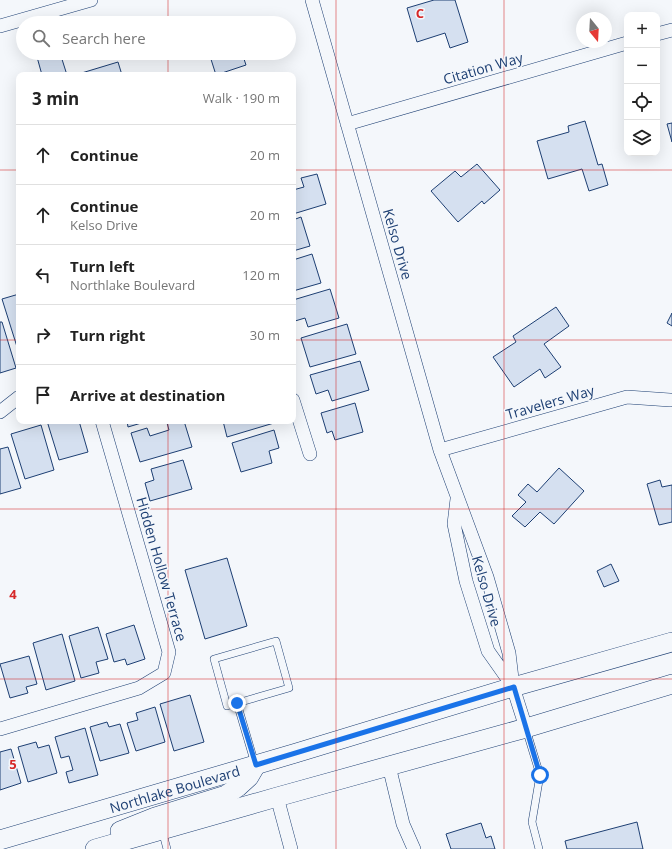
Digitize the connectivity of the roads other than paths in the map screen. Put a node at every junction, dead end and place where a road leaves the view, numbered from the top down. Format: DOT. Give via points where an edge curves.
graph roads {
  1 [pos="91,0"];
  2 [pos="312,0"];
  3 [pos="35,16"];
  4 [pos="16,21"];
  5 [pos="0,26"];
  6 [pos="672,30"];
  7 [pos="660,33"];
  8 [pos="624,44"];
  9 [pos="347,124"];
  10 [pos="16,399"];
  11 [pos="670,400"];
  12 [pos="296,410"];
  13 [pos="0,412"];
  14 [pos="103,424"];
  15 [pos="440,450"];
  16 [pos="310,454"];
  17 [pos="457,495"];
  18 [pos="672,642"];
  19 [pos="672,684"];
  20 [pos="514,687"];
  21 [pos="237,703"];
  22 [pos="526,728"];
  23 [pos="0,729"];
  24 [pos="256,765"];
  25 [pos="389,766"];
  26 [pos="277,797"];
  27 [pos="162,830"];
  28 [pos="0,840"];
  29 [pos="96,849"];
  30 [pos="167,849"];
  31 [pos="290,849"];
  32 [pos="414,849"];
  33 [pos="539,849"];
  1 -- 3 [label="street"];
  2 -- 9 [label="street, Kelso Drive"];
  4 -- 5 [label="street"];
  6 -- 7 [label="street"];
  8 -- 9 [label="street, Citation Way"];
  9 -- 15 [label="street, Kelso Drive"];
  10 -- 13 [label="street"];
  11 -- 15 [label="street, Travelers Way" via="627,397"];
  12 -- 16 [label="street"];
  14 -- 23 [label="street, Hidden Hollow Terrace" via="170,652 164,674 139,688"];
  15 -- 17 [label="street, Kelso Drive"];
  17 -- 20 [label="street, Kelso Drive" via="487,577 509,653"];
  17 -- 20 [label="street, Kelso Drive" via="454,524 466,581 488,651"];
  18 -- 20 [label="main road, Northlake Boulevard"];
  19 -- 22 [label="main road"];
  20 -- 22 [label="street, Kelso Drive"];
  20 -- 24 [label="main road, Northlake Boulevard"];
  21 -- 21 [label="lane" via="289,688 276,641 214,659 227,706"];
  21 -- 24 [label="lane"];
  22 -- 25 [label="main road"];
  22 -- 33 [label="lane" via="540,775 532,822"];
  24 -- 28 [label="main road, Northlake Boulevard"];
  24 -- 29 [label="main road" via="249,777 226,795 114,833"];
  25 -- 26 [label="main road"];
  25 -- 32 [label="street" via="403,824"];
  26 -- 27 [label="main road"];
  26 -- 31 [label="street"];
  27 -- 29 [label="main road"];
  27 -- 30 [label="lane"];
}
